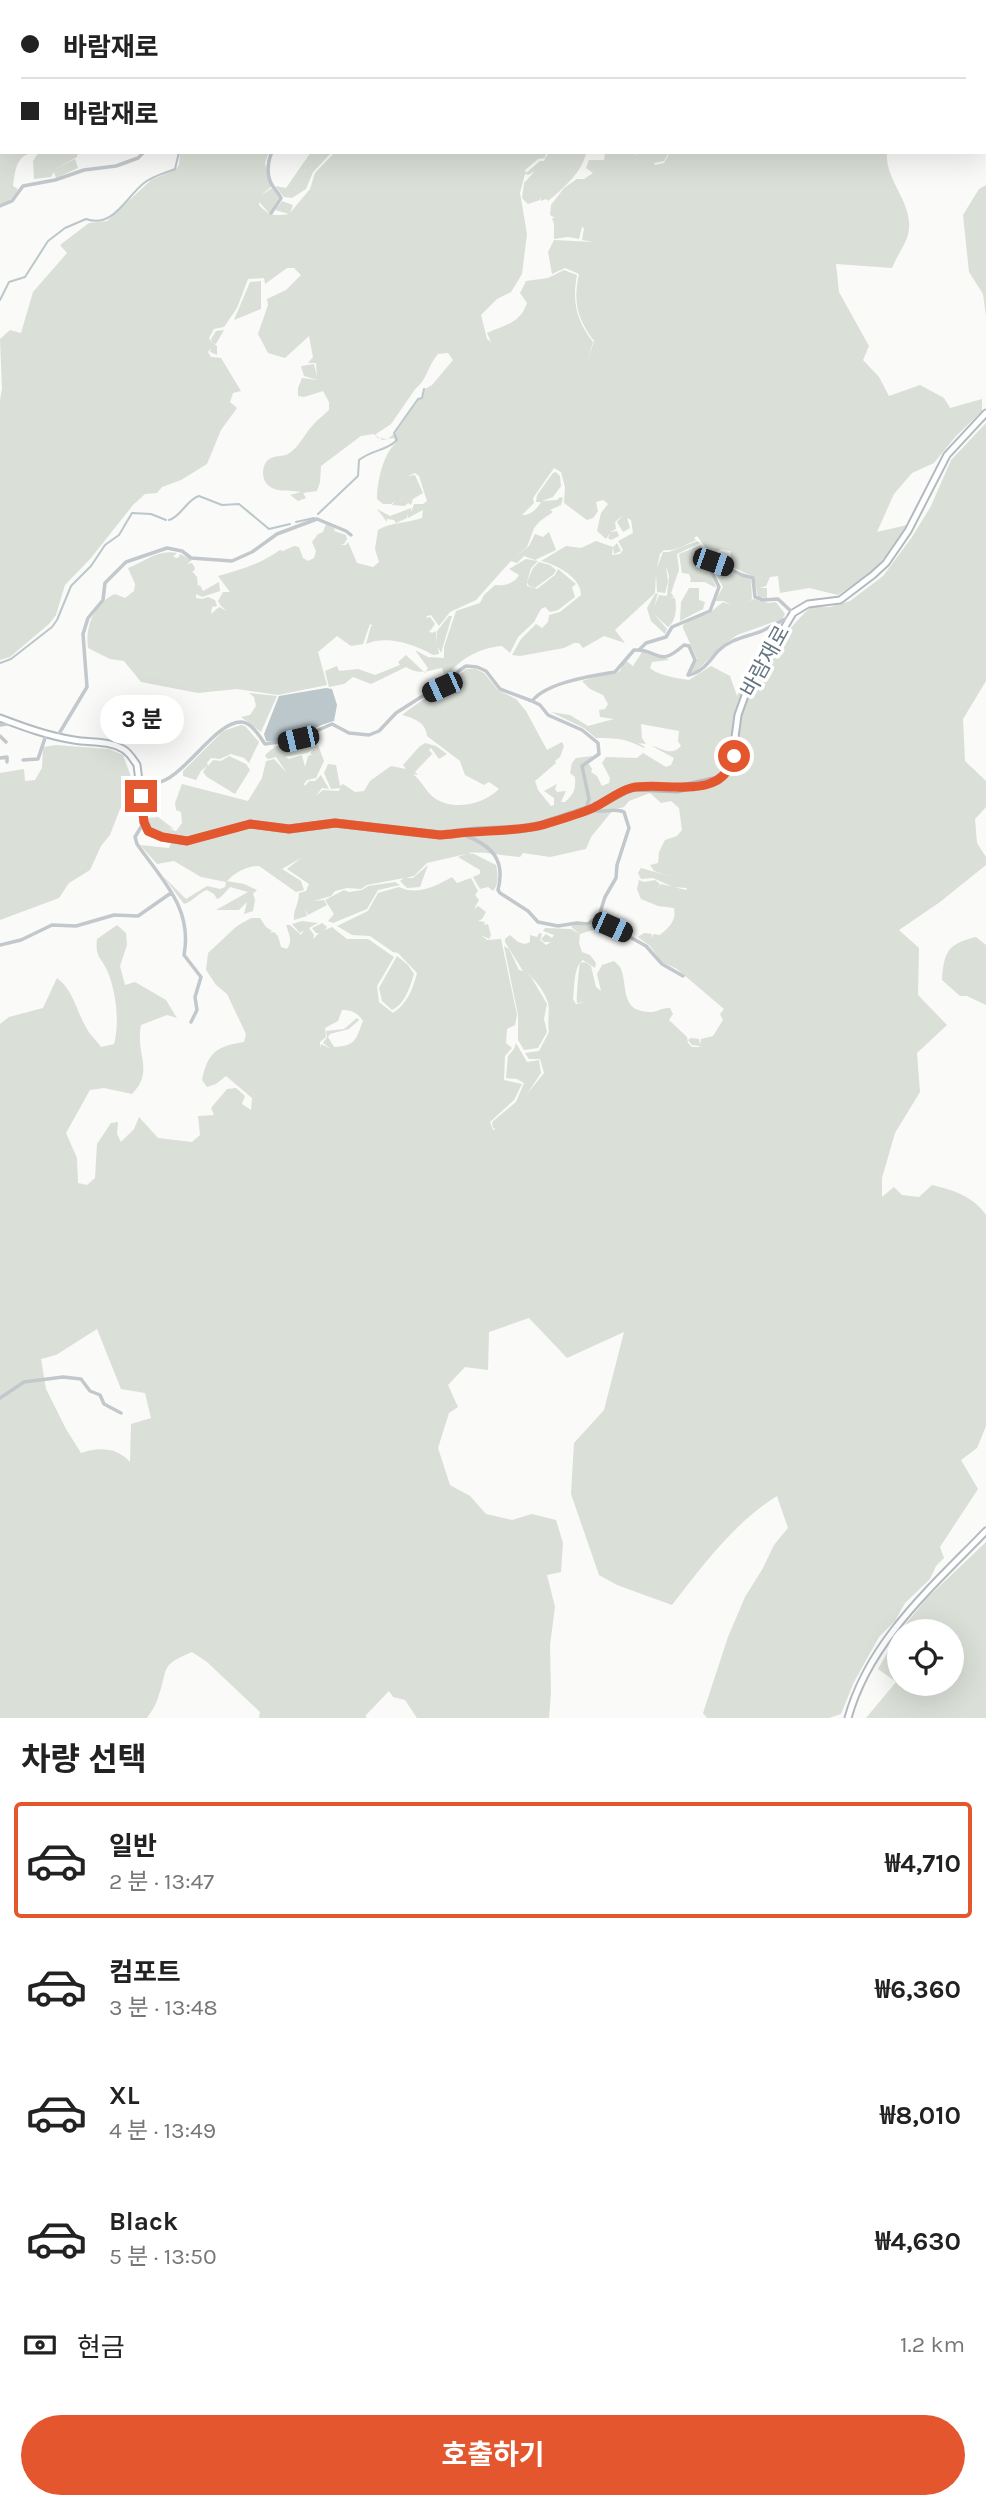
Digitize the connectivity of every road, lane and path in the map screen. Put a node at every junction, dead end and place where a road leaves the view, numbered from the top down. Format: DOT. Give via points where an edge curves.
graph roads {
  1 [pos="142,154"];
  2 [pos="271,154"];
  3 [pos="0,206"];
  4 [pos="271,214"];
  5 [pos="986,413"];
  6 [pos="351,535"];
  7 [pos="792,615"];
  8 [pos="640,649"];
  9 [pos="532,701"];
  10 [pos="0,718"];
  11 [pos="13,722"];
  12 [pos="0,725"];
  13 [pos="46,735"];
  14 [pos="0,736"];
  15 [pos="57,737"];
  16 [pos="6,742"];
  17 [pos="0,758"];
  18 [pos="23,760"];
  19 [pos="7,762"];
  20 [pos="139,779"];
  21 [pos="588,810"];
  22 [pos="144,822"];
  23 [pos="463,833"];
  24 [pos="171,893"];
  25 [pos="599,916"];
  26 [pos="0,945"];
  27 [pos="683,976"];
  28 [pos="191,1022"];
  29 [pos="0,1398"];
  30 [pos="121,1413"];
  31 [pos="986,1531"];
  32 [pos="848,1718"];
  1 -- 3 [label="street" via="116,166 23,186 12,201"];
  2 -- 4 [label="street" via="268,171 281,198"];
  5 -- 7 [label="street, 바람재로" via="947,455 886,563 840,600 808,604"];
  6 -- 15 [label="street" via="317,519 277,534 232,561 191,558 167,548 126,562 106,583 103,600 88,618 83,634 87,687"];
  7 -- 8 [label="street" via="738,638 691,676 688,672 695,660 689,646 665,657"];
  7 -- 8 [label="street" via="778,599 755,597 753,578 709,559 719,587 710,611 672,627 664,638"];
  7 -- 21 [label="street, 바람재로" via="747,690 738,715 731,767 724,776 677,789 635,787"];
  8 -- 9 [label="street" via="627,655 615,672 549,688"];
  9 -- 20 [label="street" via="500,689 486,671 466,666 369,736 332,724 272,745 242,722 225,726 161,782"];
  9 -- 21 [label="street" via="598,743 599,754 582,766"];
  10 -- 11 [label="street"];
  11 -- 12 [label="street"];
  11 -- 13 [label="street"];
  13 -- 15 [label="street"];
  13 -- 18 [label="street" via="38,759"];
  14 -- 16 [label="street"];
  15 -- 20 [label="street" via="122,748 132,757"];
  17 -- 19 [label="street" via="6,757"];
  20 -- 22 [label="street"];
  21 -- 23 [label="street, 바람재로" via="539,826"];
  21 -- 25 [label="street" via="620,810 629,828 616,878"];
  22 -- 23 [label="street, 바람재로" via="153,835 187,841 250,824 289,829 335,823 440,835"];
  22 -- 24 [label="street" via="135,837 137,844"];
  23 -- 25 [label="street" via="483,842 496,856 498,890 538,922 588,924"];
  24 -- 26 [label="street" via="138,916 52,925"];
  24 -- 28 [label="street" via="186,924 184,955 201,977"];
  25 -- 27 [label="street"];
  29 -- 30 [label="street" via="24,1382 75,1378"];
  31 -- 32 [label="street" via="893,1630 863,1676"];
}
